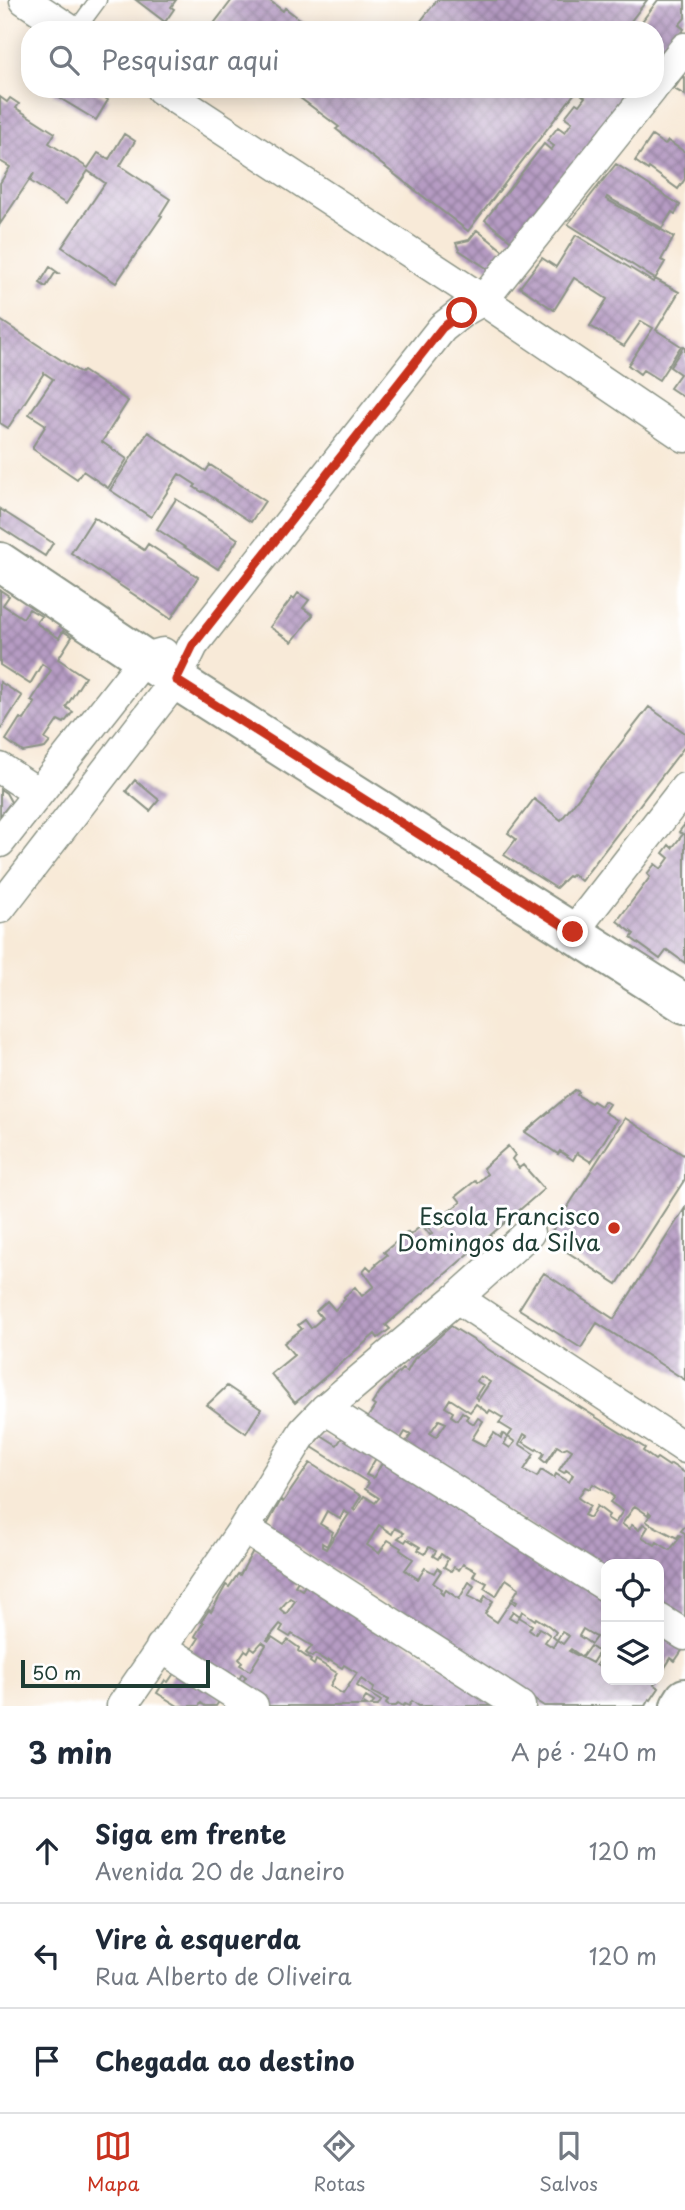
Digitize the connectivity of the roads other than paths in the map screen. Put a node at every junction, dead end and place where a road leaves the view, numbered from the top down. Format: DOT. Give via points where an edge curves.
graph roads {
  1 [pos="25,0"];
  2 [pos="98,0"];
  3 [pos="56,21"];
  4 [pos="83,21"];
  5 [pos="685,48"];
  6 [pos="664,74"];
  7 [pos="175,98"];
  8 [pos="645,98"];
  9 [pos="483,300"];
  10 [pos="685,437"];
  11 [pos="0,562"];
  12 [pos="193,645"];
  13 [pos="145,658"];
  14 [pos="176,680"];
  15 [pos="0,768"];
  16 [pos="685,788"];
  17 [pos="38,793"];
  18 [pos="0,842"];
  19 [pos="0,908"];
  20 [pos="573,932"];
  21 [pos="685,1004"];
  22 [pos="529,1233"];
  23 [pos="457,1298"];
  24 [pos="326,1409"];
  25 [pos="685,1448"];
  26 [pos="244,1528"];
  27 [pos="601,1583"];
  28 [pos="664,1622"];
  29 [pos="685,1636"];
  30 [pos="161,1647"];
  31 [pos="685,1698"];
  32 [pos="122,1706"];
  33 [pos="253,1706"];
  34 [pos="520,1706"];
  35 [pos="680,1706"];
  1 -- 3 [label="street"];
  2 -- 4 [label="lane"];
  5 -- 6 [label="street"];
  7 -- 9 [label="street"];
  8 -- 9 [label="street"];
  9 -- 10 [label="street"];
  9 -- 12 [label="street" via="442,328"];
  11 -- 13 [label="street"];
  12 -- 13 [label="street"];
  12 -- 14 [label="street"];
  13 -- 14 [label="street"];
  13 -- 17 [label="street"];
  14 -- 19 [label="street"];
  14 -- 20 [label="street"];
  15 -- 17 [label="street"];
  16 -- 20 [label="street"];
  17 -- 18 [label="street"];
  20 -- 21 [label="street"];
  22 -- 23 [label="street"];
  23 -- 24 [label="street"];
  23 -- 25 [label="street"];
  24 -- 26 [label="street" via="304,1431"];
  24 -- 27 [label="street"];
  26 -- 30 [label="street"];
  26 -- 34 [label="street"];
  28 -- 29 [label="street"];
  30 -- 32 [label="street"];
  30 -- 33 [label="street"];
  31 -- 35 [label="street"];
}
